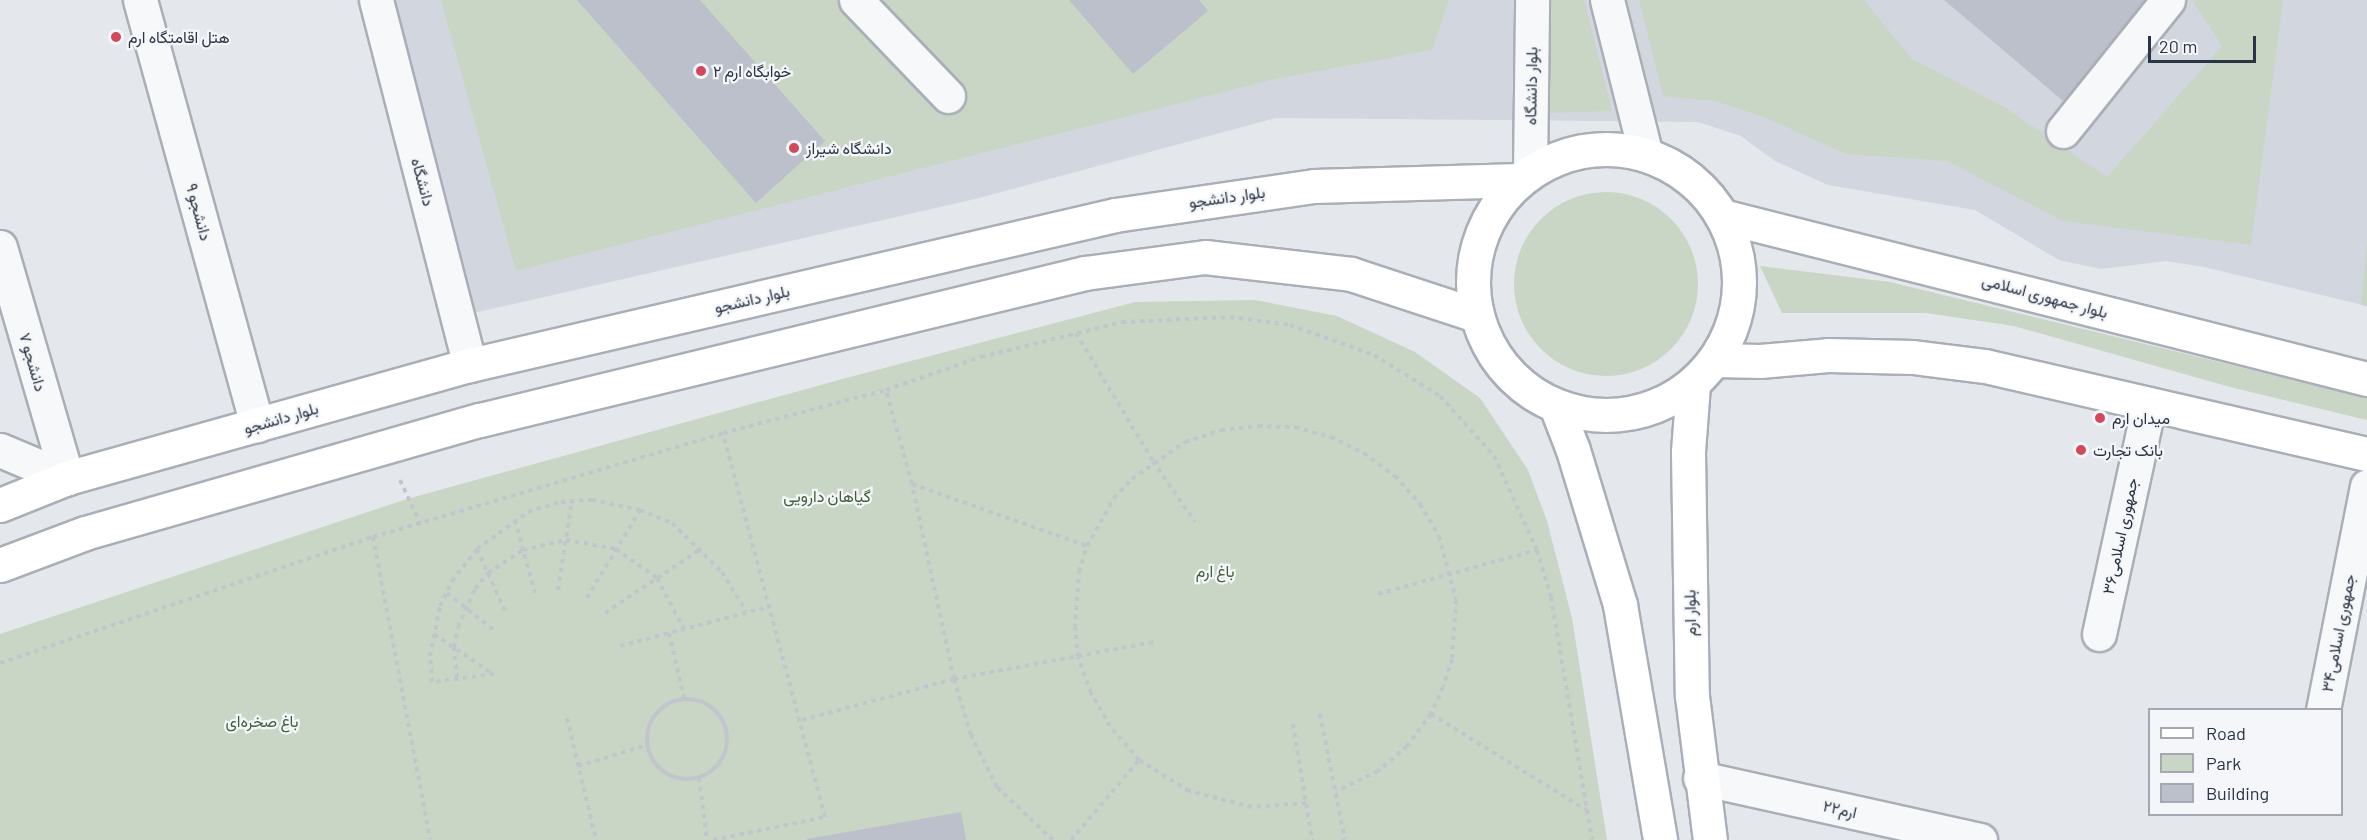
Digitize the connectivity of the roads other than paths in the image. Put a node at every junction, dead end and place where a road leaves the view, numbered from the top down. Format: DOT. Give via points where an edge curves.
graph roads {
  1 [pos="140,0"];
  2 [pos="376,0"];
  3 [pos="856,0"];
  4 [pos="1532,0"];
  5 [pos="1607,0"];
  6 [pos="2168,0"];
  7 [pos="948,96"];
  8 [pos="2063,131"];
  9 [pos="1646,155"];
  10 [pos="1525,176"];
  11 [pos="1722,216"];
  12 [pos="0,247"];
  13 [pos="1476,315"];
  14 [pos="1716,360"];
  15 [pos="470,364"];
  16 [pos="2367,379"];
  17 [pos="1693,385"];
  18 [pos="2149,404"];
  19 [pos="1556,406"];
  20 [pos="257,425"];
  21 [pos="0,450"];
  22 [pos="2367,454"];
  23 [pos="67,478"];
  24 [pos="2367,486"];
  25 [pos="0,505"];
  26 [pos="0,565"];
  27 [pos="2098,634"];
  28 [pos="2323,708"];
  29 [pos="1700,778"];
  30 [pos="1660,840"];
  31 [pos="1710,840"];
  32 [pos="1980,840"];
  1 -- 20 [label="street, ۹ دانشجو"];
  2 -- 15 [label="street, دانشگاه"];
  3 -- 7 [label="street"];
  4 -- 10 [label="street, بلوار دانشگاه"];
  5 -- 9 [label="street"];
  6 -- 8 [label="street"];
  9 -- 10 [label="main road" via="1616,149 1586,150 1557,158"];
  9 -- 11 [label="main road" via="1676,169 1702,189"];
  10 -- 13 [label="main road" via="1495,207 1479,240 1472,277"];
  10 -- 15 [label="main road, بلوار دانشجو" via="1314,186 1115,214"];
  11 -- 14 [label="main road" via="1736,251 1740,289 1733,327"];
  11 -- 16 [label="main road, بلوار جمهوری اسلامی"];
  12 -- 23 [label="street, ۷ دانشجو"];
  13 -- 19 [label="main road" via="1493,353 1520,385"];
  13 -- 26 [label="main road" via="1352,274 1205,257 1085,273 480,420 85,533"];
  14 -- 17 [label="main road"];
  14 -- 18 [label="main road" via="1828,355 1913,357 1985,366"];
  15 -- 20 [label="main road, بلوار دانشجو"];
  17 -- 19 [label="main road" via="1662,404 1627,415 1591,415"];
  17 -- 29 [label="main road, بلوار ارم" via="1688,452 1692,696"];
  18 -- 22 [label="main road"];
  18 -- 27 [label="street, جمهوری اسلامی۳۶"];
  19 -- 30 [label="main road" via="1620,605"];
  20 -- 23 [label="main road, بلوار دانشجو"];
  21 -- 23 [label="street"];
  23 -- 25 [label="main road, بلوار دانشجو"];
  24 -- 28 [label="street, جمهوری اسلامی۳۴"];
  29 -- 31 [label="main road, بلوار ارم"];
  29 -- 32 [label="street, ارم۲۲"];
}
